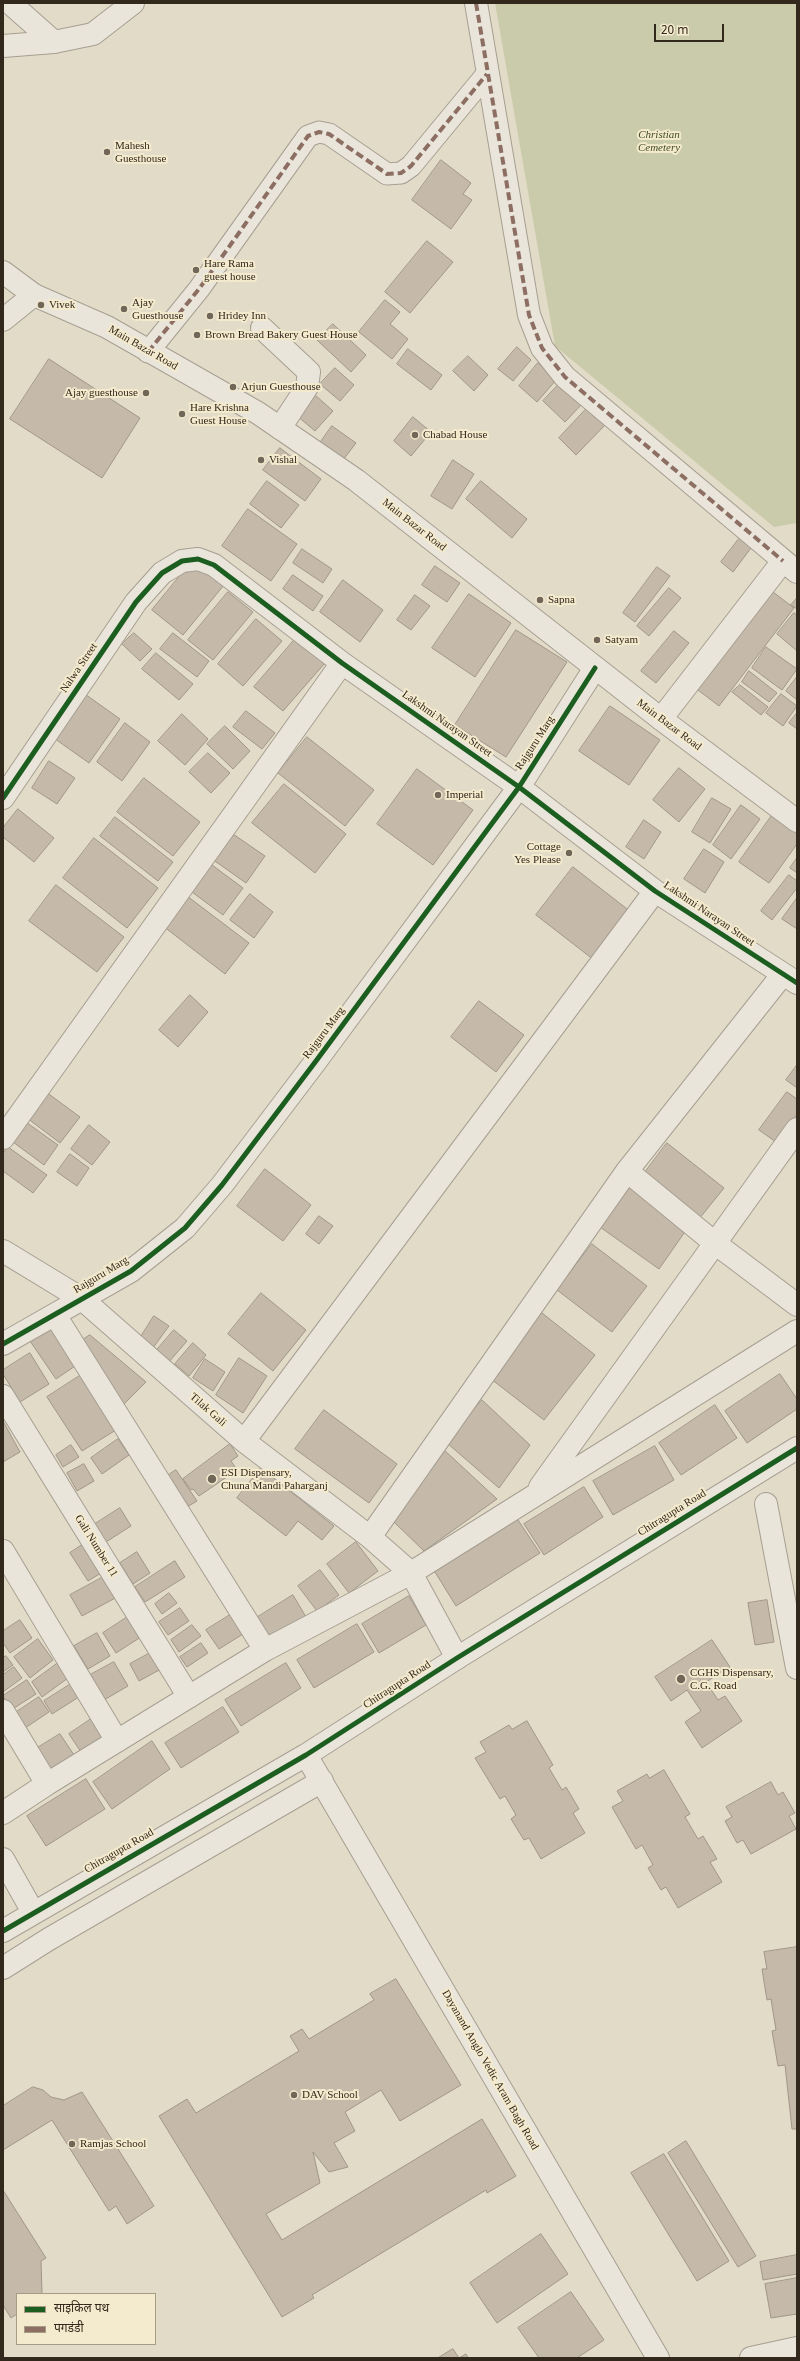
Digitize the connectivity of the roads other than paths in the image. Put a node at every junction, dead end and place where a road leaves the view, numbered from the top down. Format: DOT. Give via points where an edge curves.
graph roads {
  1 [pos="10,3"];
  2 [pos="133,3"];
  3 [pos="476,3"];
  4 [pos="54,42"];
  5 [pos="3,46"];
  6 [pos="487,74"];
  7 [pos="3,272"];
  8 [pos="34,295"];
  9 [pos="3,320"];
  10 [pos="262,328"];
  11 [pos="148,352"];
  12 [pos="280,428"];
  13 [pos="182,561"];
  14 [pos="790,567"];
  15 [pos="342,663"];
  16 [pos="595,668"];
  17 [pos="661,719"];
  18 [pos="518,787"];
  19 [pos="3,798"];
  20 [pos="797,821"];
  21 [pos="655,891"];
  22 [pos="790,979"];
  23 [pos="797,1129"];
  24 [pos="3,1138"];
  25 [pos="627,1171"];
  26 [pos="716,1244"];
  27 [pos="3,1251"];
  28 [pos="82,1299"];
  29 [pos="797,1306"];
  30 [pos="55,1315"];
  31 [pos="797,1331"];
  32 [pos="3,1344"];
  33 [pos="3,1396"];
  34 [pos="244,1442"];
  35 [pos="797,1448"];
  36 [pos="533,1496"];
  37 [pos="766,1504"];
  38 [pos="370,1537"];
  39 [pos="3,1551"];
  40 [pos="412,1573"];
  41 [pos="265,1650"];
  42 [pos="457,1658"];
  43 [pos="797,1668"];
  44 [pos="189,1697"];
  45 [pos="3,1711"];
  46 [pos="117,1741"];
  47 [pos="306,1755"];
  48 [pos="322,1781"];
  49 [pos="47,1784"];
  50 [pos="3,1812"];
  51 [pos="3,1859"];
  52 [pos="33,1912"];
  53 [pos="3,1931"];
  54 [pos="3,1968"];
  55 [pos="797,2348"];
  56 [pos="658,2358"];
  57 [pos="751,2358"];
  1 -- 4 [label="street"];
  2 -- 4 [label="street" via="93,34"];
  3 -- 6 [label="street"];
  4 -- 5 [label="street"];
  6 -- 11 [label="street" via="411,166 401,173 387,174 329,134 319,132 308,136 199,289"];
  6 -- 14 [label="street" via="529,315 542,348 565,377"];
  7 -- 8 [label="street, Main Bazar Road"];
  8 -- 9 [label="street"];
  8 -- 11 [label="street, Main Bazar Road" via="107,327"];
  10 -- 12 [label="street" via="309,372 307,387"];
  11 -- 12 [label="street, Main Bazar Road" via="258,413"];
  12 -- 16 [label="street, Main Bazar Road" via="356,480"];
  13 -- 15 [label="street, Lakshmi Narayan Street" via="198,559 214,565"];
  13 -- 19 [label="street, Nalwa Street" via="162,573 136,602"];
  14 -- 17 [label="street"];
  15 -- 18 [label="street, Lakshmi Narayan Street"];
  15 -- 24 [label="street"];
  16 -- 17 [label="street, Main Bazar Road"];
  16 -- 18 [label="street, Rajguru Marg"];
  17 -- 20 [label="street, Main Bazar Road"];
  18 -- 21 [label="street, Lakshmi Narayan Street"];
  18 -- 28 [label="street, Rajguru Marg" via="316,1062 222,1185 189,1223 131,1271"];
  21 -- 22 [label="street, Lakshmi Narayan Street"];
  21 -- 34 [label="street"];
  22 -- 25 [label="street"];
  23 -- 26 [label="street"];
  25 -- 26 [label="street"];
  25 -- 38 [label="street"];
  26 -- 29 [label="street"];
  26 -- 36 [label="street"];
  27 -- 28 [label="street, Tilak Gali"];
  28 -- 30 [label="street, Rajguru Marg"];
  28 -- 34 [label="street, Tilak Gali"];
  30 -- 32 [label="street, Rajguru Marg"];
  30 -- 41 [label="street"];
  31 -- 36 [label="street"];
  33 -- 44 [label="street, Gali Number 11"];
  34 -- 38 [label="street, Tilak Gali"];
  35 -- 42 [label="street, Chitragupta Road"];
  36 -- 40 [label="street"];
  37 -- 43 [label="street"];
  38 -- 40 [label="street, Tilak Gali"];
  39 -- 46 [label="street"];
  40 -- 41 [label="street"];
  40 -- 42 [label="street"];
  41 -- 44 [label="street"];
  42 -- 47 [label="street, Chitragupta Road"];
  44 -- 46 [label="street"];
  45 -- 49 [label="street"];
  46 -- 49 [label="street"];
  47 -- 48 [label="street, Dayanand Anglo Vedic Aram Bagh Road"];
  47 -- 52 [label="street, Chitragupta Road"];
  48 -- 54 [label="street"];
  48 -- 56 [label="street, Dayanand Anglo Vedic Aram Bagh Road"];
  49 -- 50 [label="street"];
  51 -- 52 [label="street"];
  52 -- 53 [label="street, Chitragupta Road"];
  55 -- 57 [label="street"];
}
